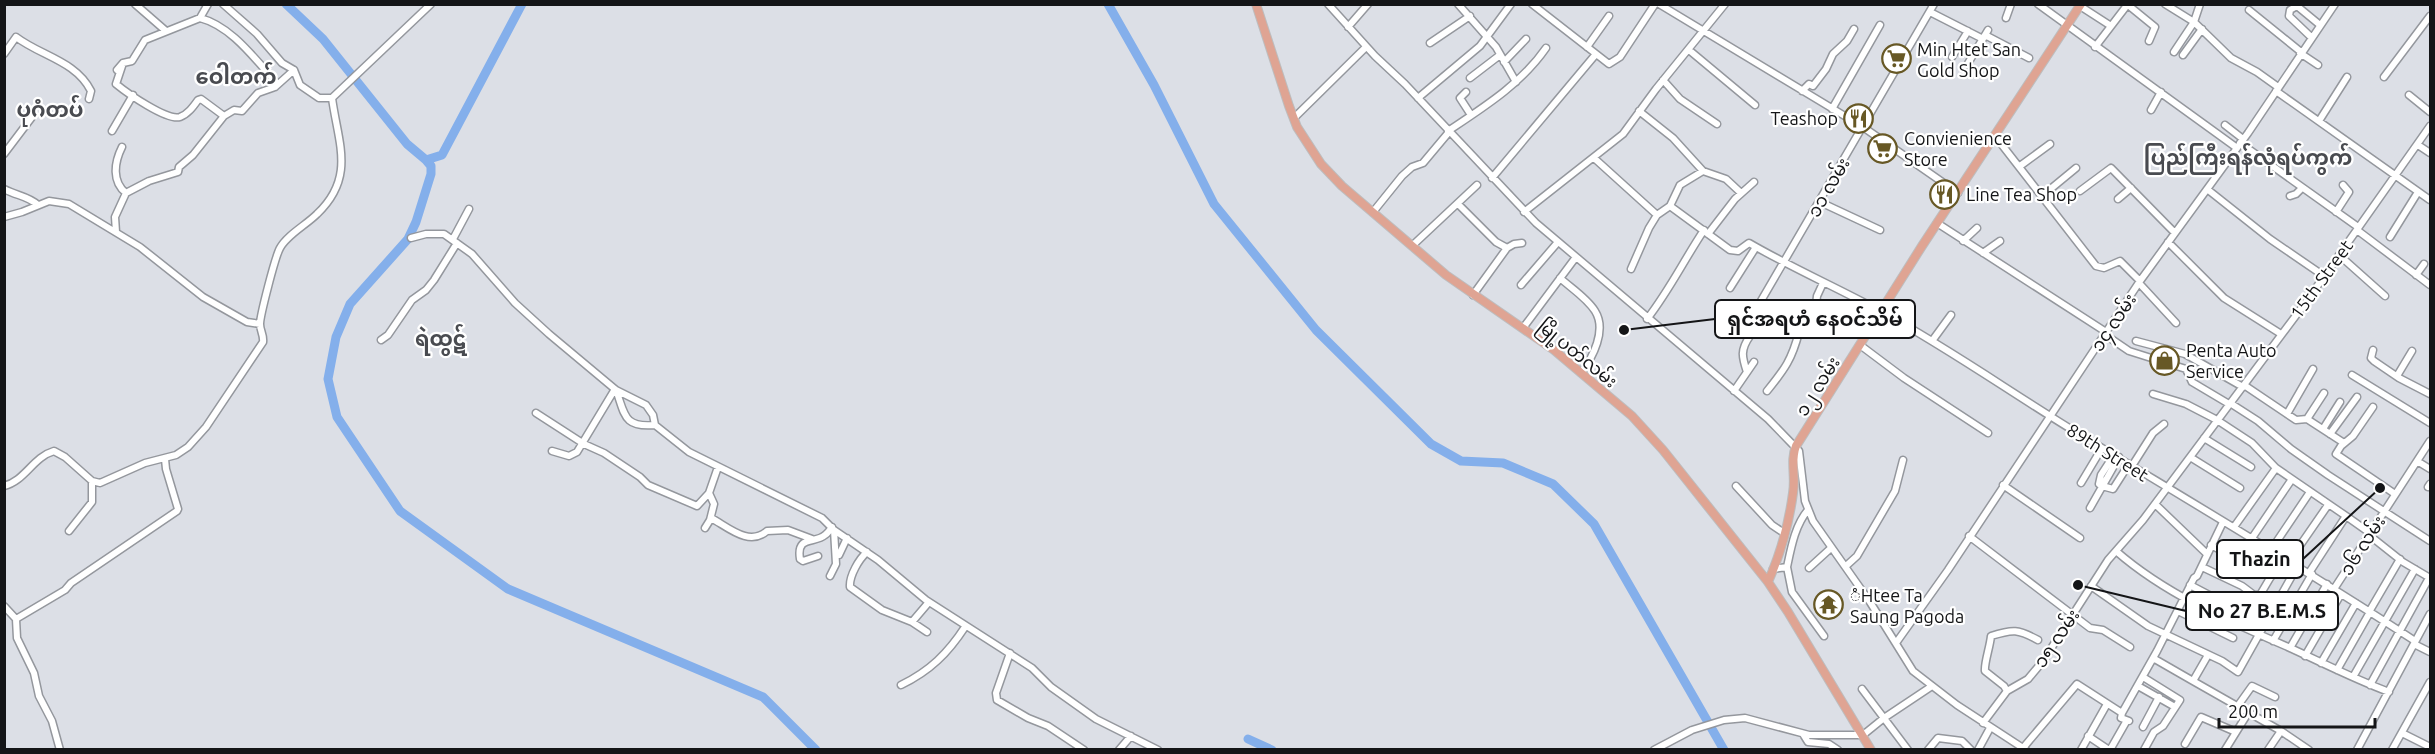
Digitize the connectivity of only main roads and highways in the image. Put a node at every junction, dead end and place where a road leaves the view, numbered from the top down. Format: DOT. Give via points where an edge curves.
graph roads {
  1 [pos="1256,4"];
  2 [pos="2081,5"];
  3 [pos="1768,582"];
  4 [pos="1870,750"];
  1 -- 3 [label="main road, မြို့ပတ်လမ်း" via="1285,98 1303,138 1321,164 1473,295 1554,350 1632,416"];
  2 -- 3 [label="main road, ၁၂ လမ်း" via="1796,446 1794,491"];
  3 -- 4 [label="main road, မြို့ပတ်လမ်း"];
}
